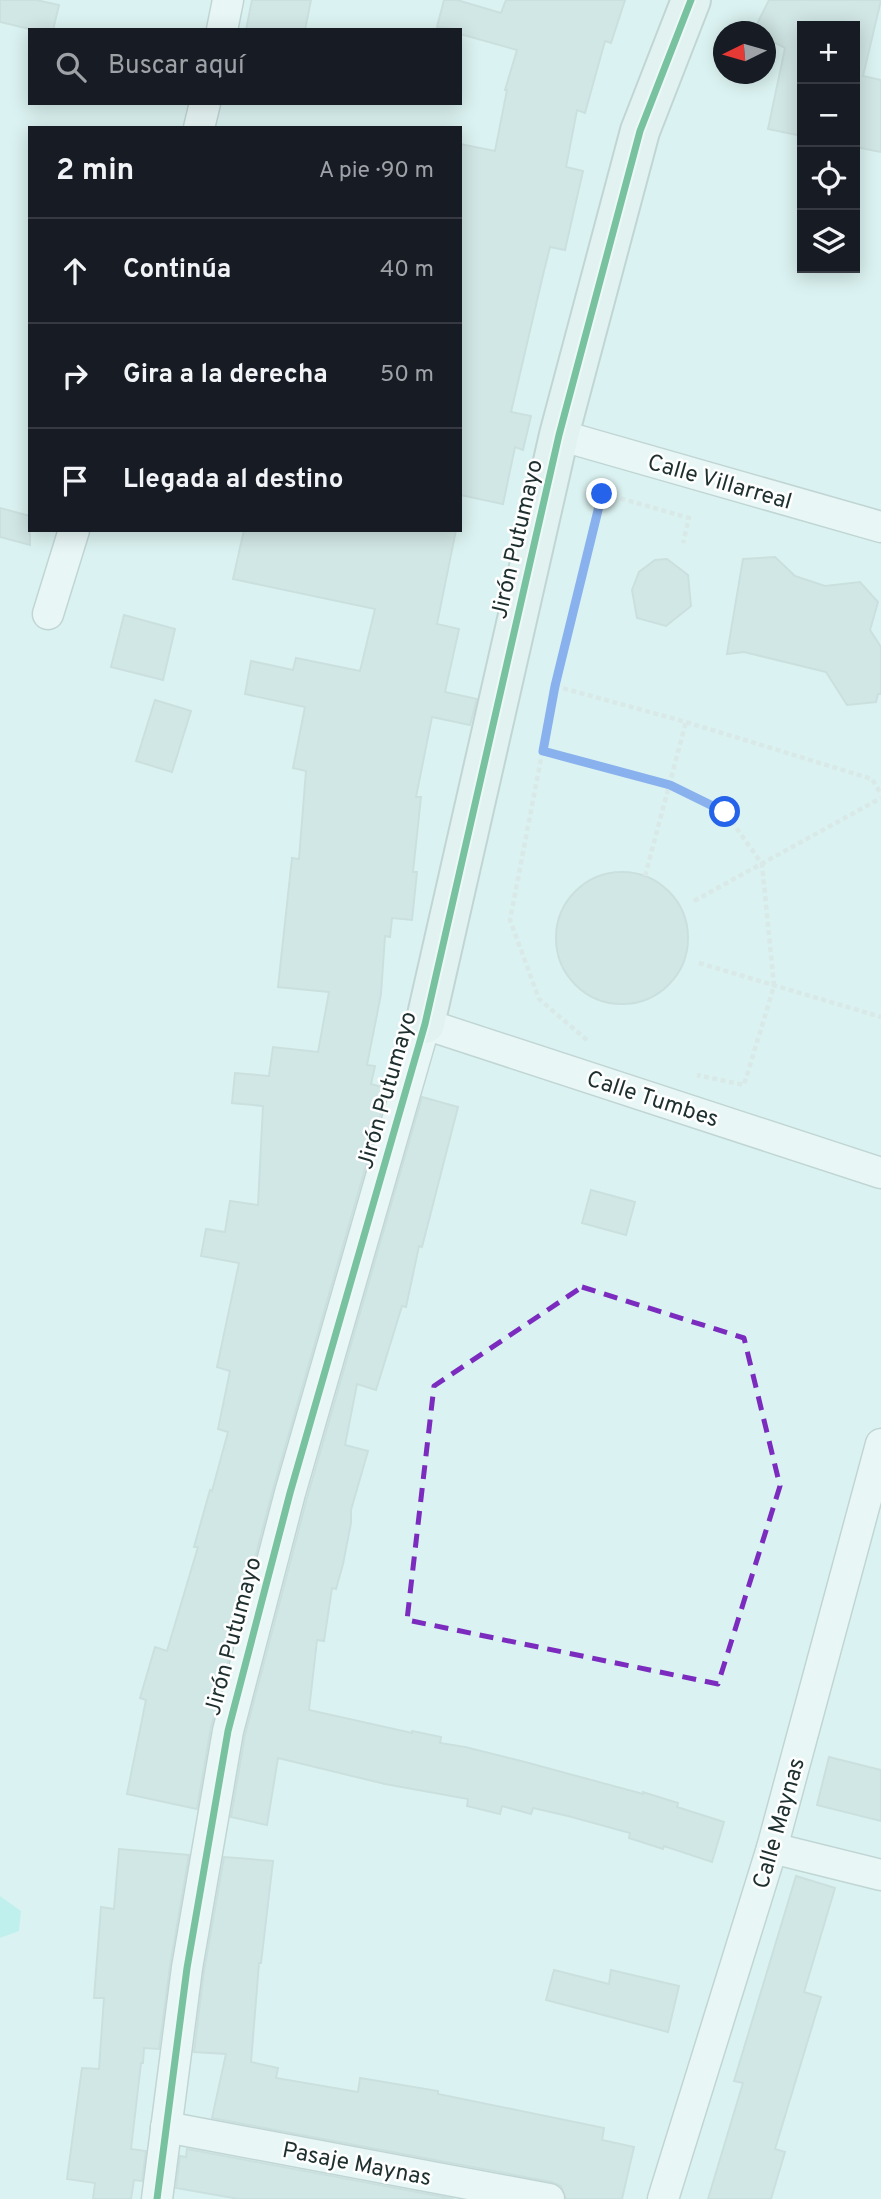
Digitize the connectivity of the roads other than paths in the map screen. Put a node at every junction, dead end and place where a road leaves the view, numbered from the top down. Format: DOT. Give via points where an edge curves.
graph roads {
  1 [pos="228,0"];
  2 [pos="691,0"];
  3 [pos="222,28"];
  4 [pos="205,105"];
  5 [pos="199,126"];
  6 [pos="559,435"];
  7 [pos="881,527"];
  8 [pos="73,532"];
  9 [pos="48,614"];
  10 [pos="425,1024"];
  11 [pos="881,1173"];
  12 [pos="881,1444"];
  13 [pos="772,1848"];
  14 [pos="881,1875"];
  15 [pos="166,2127"];
  16 [pos="157,2199"];
  17 [pos="549,2199"];
  18 [pos="663,2199"];
  1 -- 3 [label="street"];
  2 -- 6 [label="street, Jirón Putumayo" via="640,131"];
  4 -- 5 [label="street"];
  6 -- 7 [label="street, Calle Villarreal"];
  6 -- 10 [label="street, Jirón Putumayo"];
  8 -- 9 [label="street"];
  10 -- 11 [label="street, Calle Tumbes"];
  10 -- 15 [label="street, Jirón Putumayo" via="290,1493 228,1731 187,1968"];
  12 -- 13 [label="street, Calle Maynas"];
  13 -- 14 [label="street"];
  13 -- 18 [label="street, Calle Maynas"];
  15 -- 16 [label="street, Jirón Putumayo"];
  15 -- 17 [label="street, Pasaje Maynas"];
}
